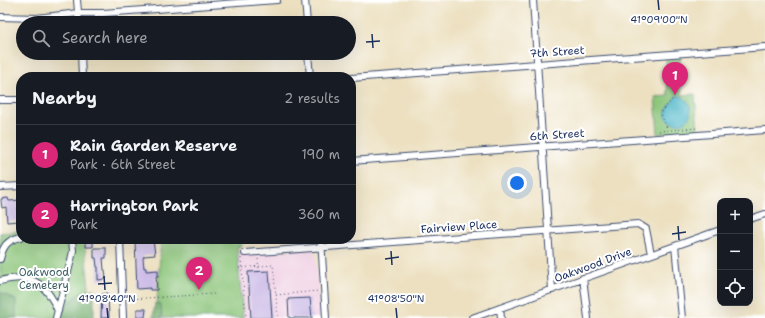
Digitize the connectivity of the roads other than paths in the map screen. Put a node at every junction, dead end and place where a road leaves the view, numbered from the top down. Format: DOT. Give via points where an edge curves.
graph roads {
  1 [pos="77,0"];
  2 [pos="276,0"];
  3 [pos="305,0"];
  4 [pos="533,0"];
  5 [pos="78,13"];
  6 [pos="0,16"];
  7 [pos="53,16"];
  8 [pos="78,16"];
  9 [pos="306,16"];
  10 [pos="16,17"];
  11 [pos="765,47"];
  12 [pos="81,60"];
  13 [pos="309,60"];
  14 [pos="538,64"];
  15 [pos="82,72"];
  16 [pos="310,72"];
  17 [pos="356,78"];
  18 [pos="0,100"];
  19 [pos="16,100"];
  20 [pos="765,130"];
  21 [pos="543,146"];
  22 [pos="356,161"];
  23 [pos="16,186"];
  24 [pos="0,187"];
  25 [pos="765,214"];
  26 [pos="753,218"];
  27 [pos="765,221"];
  28 [pos="549,231"];
  29 [pos="717,231"];
  30 [pos="16,239"];
  31 [pos="72,244"];
  32 [pos="120,244"];
  33 [pos="321,244"];
  34 [pos="675,246"];
  35 [pos="321,248"];
  36 [pos="243,254"];
  37 [pos="651,254"];
  38 [pos="0,259"];
  39 [pos="582,278"];
  40 [pos="0,281"];
  41 [pos="552,290"];
  42 [pos="500,308"];
  43 [pos="58,311"];
  44 [pos="56,318"];
  45 [pos="123,318"];
  46 [pos="326,318"];
  47 [pos="472,318"];
  48 [pos="501,318"];
  49 [pos="588,318"];
  50 [pos="682,318"];
  1 -- 5 [label="street"];
  2 -- 5 [label="street"];
  3 -- 9 [label="street"];
  4 -- 14 [label="street"];
  5 -- 7 [label="street"];
  5 -- 8 [label="street"];
  6 -- 10 [label="street"];
  11 -- 14 [label="street, 7th Street"];
  12 -- 15 [label="street"];
  13 -- 16 [label="street"];
  14 -- 17 [label="street, 7th Street"];
  14 -- 21 [label="street"];
  18 -- 19 [label="street"];
  20 -- 21 [label="street, 6th Street"];
  21 -- 22 [label="street, 6th Street"];
  21 -- 28 [label="street"];
  23 -- 24 [label="street"];
  25 -- 26 [label="street"];
  25 -- 27 [label="street"];
  28 -- 35 [label="street, Fairview Place"];
  28 -- 37 [label="street, Fairview Place" via="638,224 646,229"];
  28 -- 41 [label="street"];
  29 -- 34 [label="street, Oakwood Drive"];
  30 -- 38 [label="street" via="3,248"];
  31 -- 43 [label="street" via="73,251"];
  32 -- 45 [label="street"];
  33 -- 35 [label="street"];
  34 -- 37 [label="street, Oakwood Drive"];
  34 -- 50 [label="street"];
  35 -- 36 [label="street, Fairview Place"];
  35 -- 46 [label="street"];
  37 -- 39 [label="street, Oakwood Drive"];
  39 -- 41 [label="street, Oakwood Drive"];
  39 -- 49 [label="street"];
  40 -- 43 [label="street" via="18,277 32,280 48,293"];
  41 -- 42 [label="street, Oakwood Drive"];
  42 -- 47 [label="street, Oakwood Drive"];
  42 -- 48 [label="street"];
  43 -- 44 [label="street"];
}
